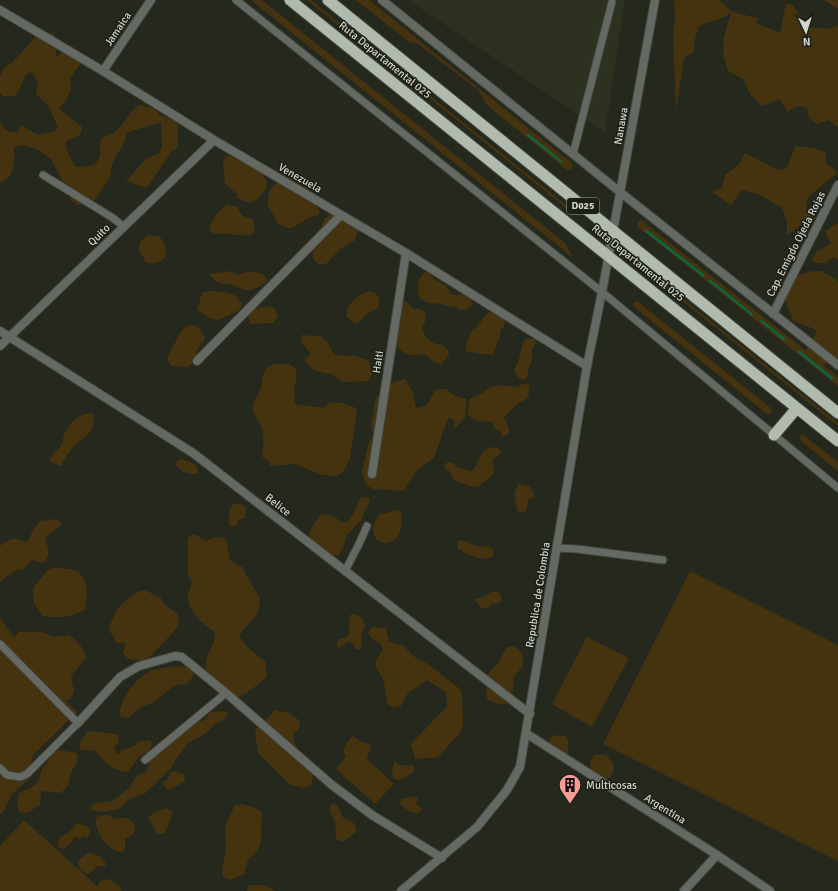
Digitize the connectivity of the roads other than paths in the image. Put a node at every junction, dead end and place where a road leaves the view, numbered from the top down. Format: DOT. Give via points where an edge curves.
graph roads {
  1 [pos="151,0"];
  2 [pos="236,0"];
  3 [pos="290,0"];
  4 [pos="328,0"];
  5 [pos="382,0"];
  6 [pos="655,0"];
  7 [pos="612,2"];
  8 [pos="0,10"];
  9 [pos="103,71"];
  10 [pos="214,140"];
  11 [pos="573,154"];
  12 [pos="43,175"];
  13 [pos="838,185"];
  14 [pos="620,192"];
  15 [pos="341,215"];
  16 [pos="124,227"];
  17 [pos="613,230"];
  18 [pos="406,253"];
  19 [pos="608,256"];
  20 [pos="602,292"];
  21 [pos="773,314"];
  22 [pos="0,331"];
  23 [pos="10,337"];
  24 [pos="0,346"];
  25 [pos="197,361"];
  26 [pos="838,365"];
  27 [pos="587,366"];
  28 [pos="797,408"];
  29 [pos="838,413"];
  30 [pos="774,435"];
  31 [pos="838,442"];
  32 [pos="372,474"];
  33 [pos="838,488"];
  34 [pos="367,526"];
  35 [pos="557,548"];
  36 [pos="664,560"];
  37 [pos="345,571"];
  38 [pos="0,644"];
  39 [pos="226,693"];
  40 [pos="530,714"];
  41 [pos="78,723"];
  42 [pos="526,734"];
  43 [pos="145,760"];
  44 [pos="0,768"];
  45 [pos="717,855"];
  46 [pos="442,858"];
  47 [pos="401,891"];
  48 [pos="684,891"];
  49 [pos="770,891"];
  1 -- 9 [label="street, Jamaica"];
  2 -- 20 [label="lane"];
  3 -- 19 [label="highway, Ruta Departamental 025 / D025"];
  4 -- 17 [label="highway, Ruta Departamental 025 / D025"];
  5 -- 11 [label="street"];
  6 -- 14 [label="street, Nanawa"];
  7 -- 11 [label="lane"];
  8 -- 9 [label="street, Venezuela"];
  9 -- 10 [label="street, Venezuela"];
  10 -- 15 [label="street, Venezuela"];
  10 -- 16 [label="street, Quito"];
  11 -- 14 [label="street"];
  12 -- 16 [label="lane"];
  13 -- 21 [label="street, Cap. Emigdo Ojeda Rojas"];
  14 -- 17 [label="street, Nanawa"];
  14 -- 21 [label="street"];
  15 -- 18 [label="street, Venezuela"];
  15 -- 25 [label="street"];
  16 -- 23 [label="street, Quito"];
  17 -- 19 [label="street, Nanawa"];
  17 -- 29 [label="highway, Ruta Departamental 025 / D025"];
  18 -- 27 [label="street, Venezuela"];
  18 -- 32 [label="street, Haiti"];
  19 -- 20 [label="street, Republica de Colombia"];
  19 -- 28 [label="highway, Ruta Departamental 025 / D025"];
  20 -- 27 [label="street, Republica de Colombia"];
  20 -- 30 [label="lane"];
  21 -- 26 [label="street"];
  22 -- 23 [label="street, Belice"];
  23 -- 24 [label="street, Quito"];
  23 -- 37 [label="street, Belice" via="193,453"];
  27 -- 35 [label="street, Republica de Colombia"];
  28 -- 30 [label="highway"];
  28 -- 31 [label="highway, Ruta Departamental 025 / D025"];
  30 -- 33 [label="lane"];
  34 -- 37 [label="lane"];
  35 -- 36 [label="lane"];
  35 -- 40 [label="street, Republica de Colombia"];
  37 -- 40 [label="street, Belice"];
  38 -- 41 [label="lane"];
  39 -- 41 [label="street" via="182,657 174,656 139,666 120,677"];
  39 -- 43 [label="lane"];
  39 -- 46 [label="street" via="332,786 372,815"];
  40 -- 42 [label="street, Republica de Colombia"];
  41 -- 44 [label="lane" via="28,774 7,775"];
  42 -- 45 [label="street, Argentina"];
  42 -- 46 [label="street, Republica de Colombia" via="520,767 508,790 477,827"];
  45 -- 48 [label="street"];
  45 -- 49 [label="street, Argentina"];
  46 -- 47 [label="street, Republica de Colombia"];
}
